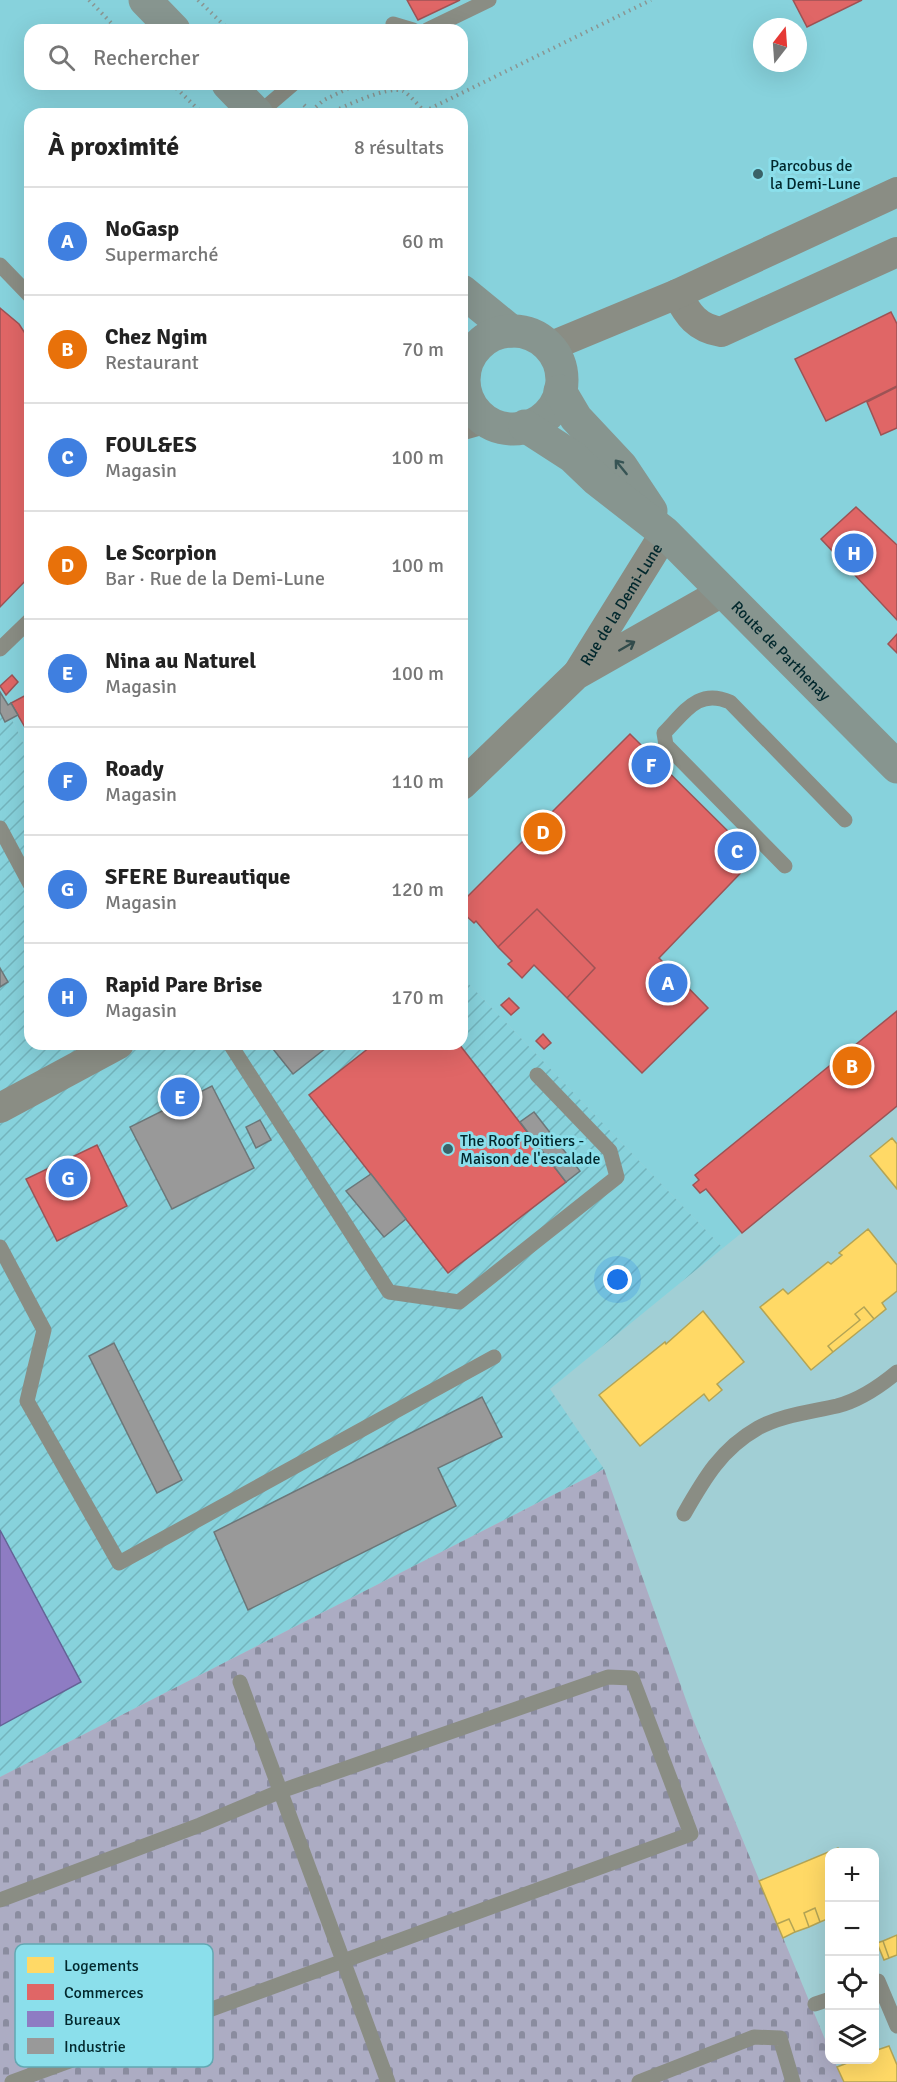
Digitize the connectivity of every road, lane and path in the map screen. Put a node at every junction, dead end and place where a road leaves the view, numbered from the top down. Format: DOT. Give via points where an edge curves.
graph roads {
  1 [pos="89,0"];
  2 [pos="145,0"];
  3 [pos="198,0"];
  4 [pos="489,0"];
  5 [pos="651,0"];
  6 [pos="112,24"];
  7 [pos="168,24"];
  8 [pos="223,24"];
  9 [pos="439,24"];
  10 [pos="468,89"];
  11 [pos="178,90"];
  12 [pos="234,90"];
  13 [pos="286,90"];
  14 [pos="345,90"];
  15 [pos="393,90"];
  16 [pos="400,90"];
  17 [pos="467,90"];
  18 [pos="197,108"];
  19 [pos="252,108"];
  20 [pos="265,108"];
  21 [pos="315,108"];
  22 [pos="343,108"];
  23 [pos="421,108"];
  24 [pos="430,108"];
  25 [pos="897,192"];
  26 [pos="897,252"];
  27 [pos="0,265"];
  28 [pos="24,290"];
  29 [pos="677,294"];
  30 [pos="468,296"];
  31 [pos="511,331"];
  32 [pos="549,347"];
  33 [pos="468,363"];
  34 [pos="560,391"];
  35 [pos="468,399"];
  36 [pos="510,425"];
  37 [pos="468,432"];
  38 [pos="665,533"];
  39 [pos="724,591"];
  40 [pos="24,626"];
  41 [pos="0,649"];
  42 [pos="576,675"];
  43 [pos="897,767"];
  44 [pos="468,780"];
  45 [pos="846,820"];
  46 [pos="0,828"];
  47 [pos="785,866"];
  48 [pos="24,873"];
  49 [pos="108,1050"];
  50 [pos="234,1050"];
  51 [pos="537,1075"];
  52 [pos="0,1108"];
  53 [pos="0,1247"];
  54 [pos="494,1357"];
  55 [pos="897,1372"];
  56 [pos="684,1514"];
  57 [pos="240,1682"];
  58 [pos="281,1791"];
  59 [pos="0,1900"];
  60 [pos="343,1962"];
  61 [pos="879,1983"];
  62 [pos="213,2009"];
  63 [pos="897,2026"];
  64 [pos="53,2067"];
  65 [pos="12,2082"];
  66 [pos="388,2082"];
  67 [pos="639,2082"];
  68 [pos="793,2082"];
  1 -- 6 [label="path"];
  2 -- 7 [label="main road"];
  3 -- 8 [label="path"];
  4 -- 9 [label="lane"];
  5 -- 10 [label="path"];
  11 -- 18 [label="path"];
  12 -- 19 [label="main road"];
  13 -- 20 [label="lane"];
  14 -- 21 [label="path"];
  15 -- 22 [label="path"];
  16 -- 23 [label="path"];
  17 -- 24 [label="path"];
  25 -- 29 [label="street"];
  26 -- 29 [label="street" via="721,332 705,330 686,311"];
  27 -- 28 [label="lane"];
  29 -- 32 [label="street"];
  30 -- 31 [label="main road"];
  31 -- 32 [label="main road" via="532,335"];
  31 -- 33 [label="main road" via="485,340"];
  32 -- 34 [label="main road" via="561,372"];
  34 -- 36 [label="main road" via="546,415"];
  38 -- 34 [label="main road, Route de Parthenay, one-way" via="621,466 576,418"];
  35 -- 36 [label="main road" via="475,411"];
  36 -- 37 [label="lane"];
  36 -- 38 [label="main road, Route de Parthenay" via="573,456 597,480"];
  38 -- 39 [label="main road, Route de Parthenay"];
  38 -- 42 [label="street, Rue de la Demi-Lune"];
  42 -- 39 [label="street, Rue de la Demi-Lune, one-way"];
  39 -- 43 [label="main road, Route de Parthenay"];
  40 -- 41 [label="lane"];
  42 -- 44 [label="street, Rue de la Demi-Lune"];
  45 -- 47 [label="lane" via="730,702 717,696 699,699 664,733 666,745"];
  46 -- 48 [label="lane"];
  49 -- 52 [label="street"];
  50 -- 51 [label="lane" via="389,1292 459,1302 617,1177 610,1151"];
  53 -- 54 [label="lane" via="44,1330 27,1401 119,1563"];
  55 -- 56 [label="lane" via="876,1389 840,1405 759,1428 734,1445 709,1470"];
  57 -- 58 [label="lane"];
  58 -- 59 [label="lane"];
  58 -- 60 [label="lane"];
  58 -- 60 [label="lane" via="608,1677 632,1678 691,1834"];
  60 -- 62 [label="lane"];
  60 -- 66 [label="lane"];
  61 -- 63 [label="lane"];
  64 -- 65 [label="lane"];
  67 -- 68 [label="lane" via="754,2037 780,2038"];
}
